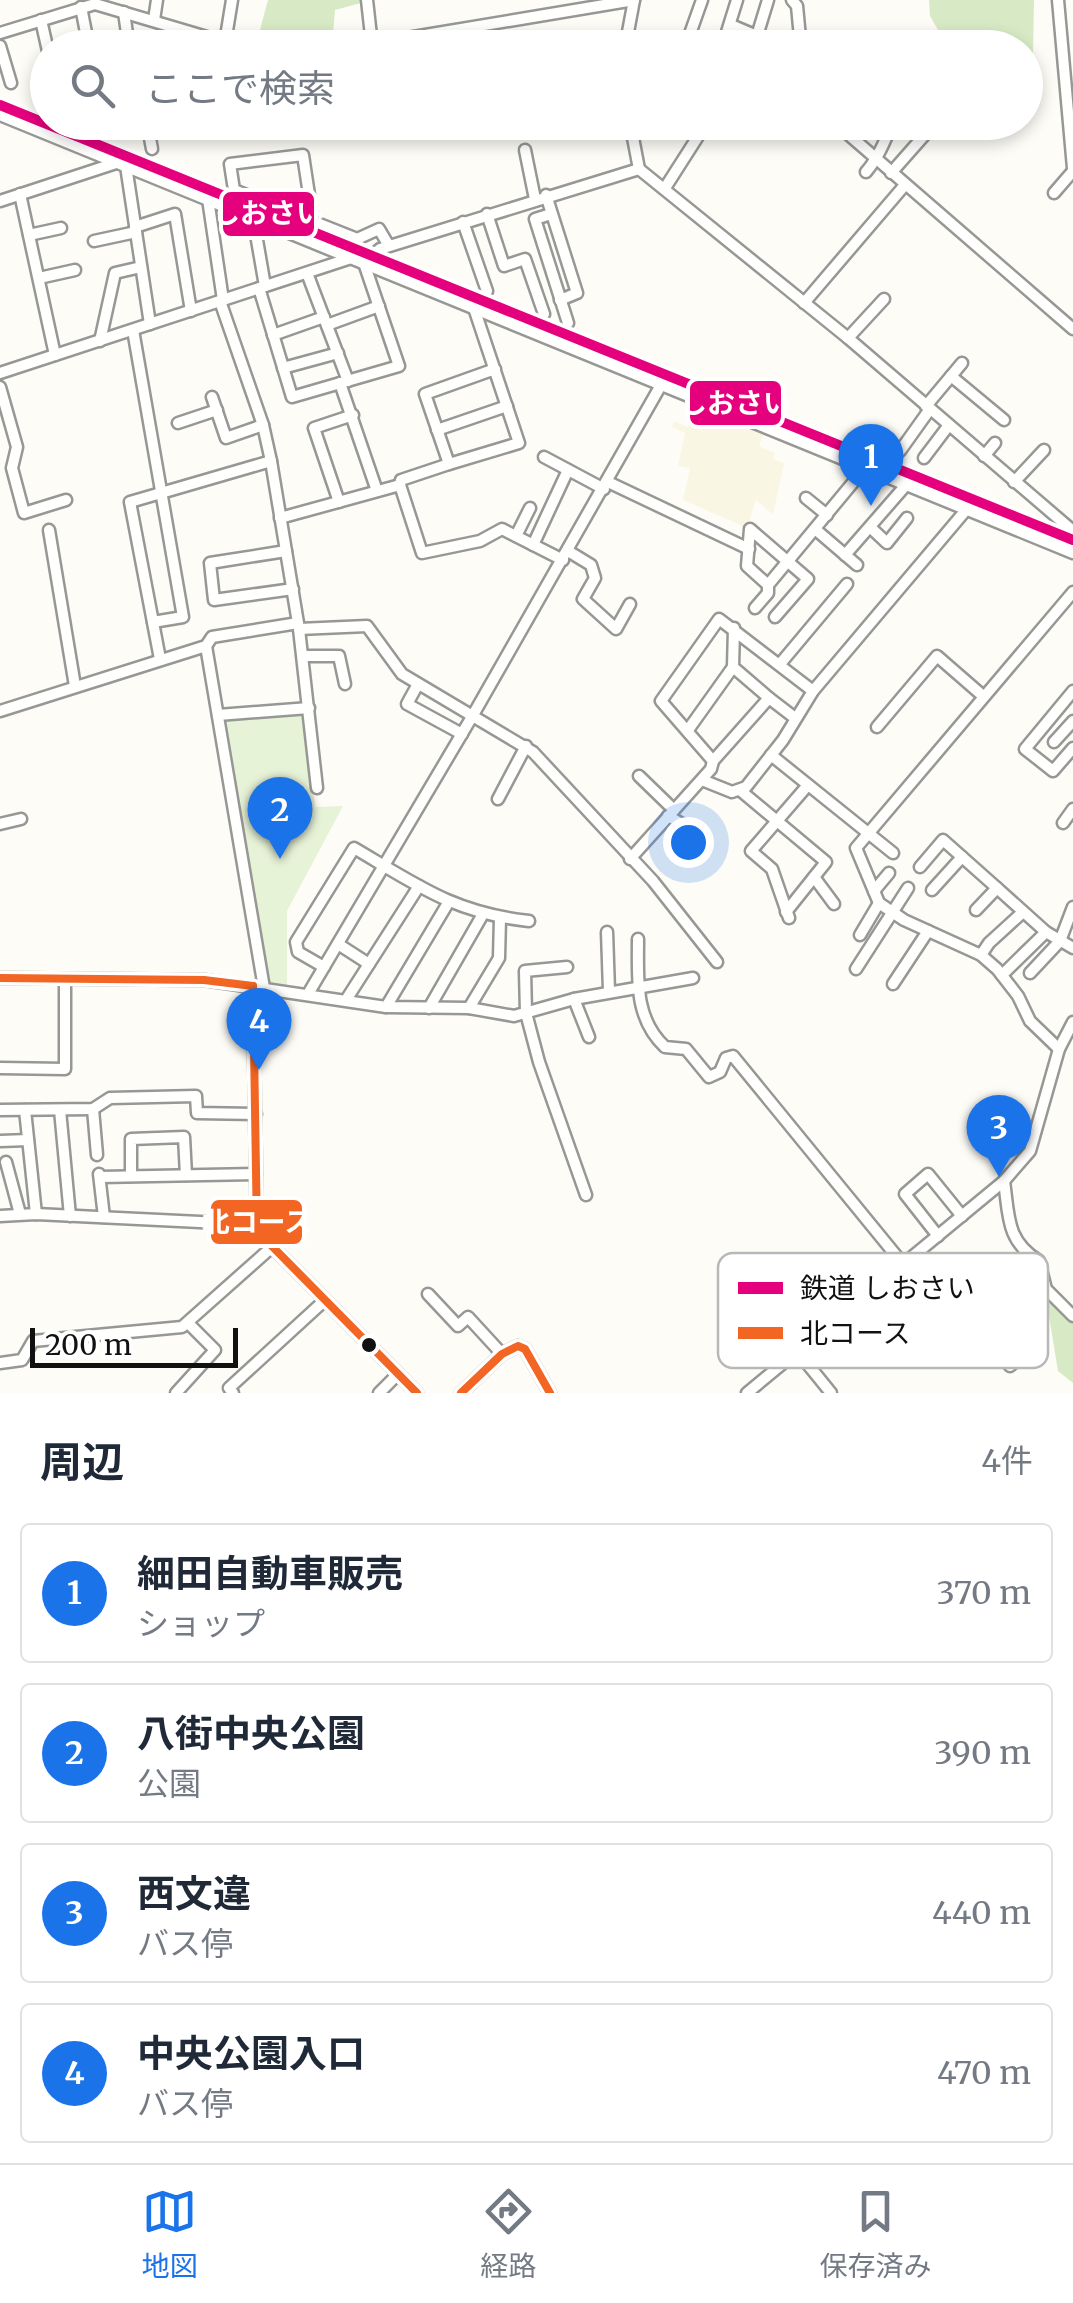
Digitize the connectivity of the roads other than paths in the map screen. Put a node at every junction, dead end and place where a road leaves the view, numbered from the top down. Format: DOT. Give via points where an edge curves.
graph roads {
  1 [pos="156,0"];
  2 [pos="232,0"];
  3 [pos="368,0"];
  4 [pos="634,0"];
  5 [pos="702,0"];
  6 [pos="737,0"];
  7 [pos="768,0"];
  8 [pos="1058,0"];
  9 [pos="799,2"];
  10 [pos="81,6"];
  11 [pos="124,12"];
  12 [pos="41,20"];
  13 [pos="154,20"];
  14 [pos="731,25"];
  15 [pos="43,30"];
  16 [pos="86,30"];
  17 [pos="127,30"];
  18 [pos="185,30"];
  19 [pos="227,30"];
  20 [pos="371,30"];
  21 [pos="455,30"];
  22 [pos="628,30"];
  23 [pos="691,30"];
  24 [pos="729,30"];
  25 [pos="742,30"];
  26 [pos="758,30"];
  27 [pos="801,30"];
  28 [pos="0,33"];
  29 [pos="0,46"];
  30 [pos="1069,75"];
  31 [pos="11,83"];
  32 [pos="0,115"];
  33 [pos="30,127"];
  34 [pos="62,140"];
  35 [pos="150,140"];
  36 [pos="636,140"];
  37 [pos="696,140"];
  38 [pos="854,140"];
  39 [pos="885,140"];
  40 [pos="920,140"];
  41 [pos="152,149"];
  42 [pos="525,150"];
  43 [pos="876,160"];
  44 [pos="122,164"];
  45 [pos="639,169"];
  46 [pos="1073,169"];
  47 [pos="866,172"];
  48 [pos="891,173"];
  49 [pos="904,186"];
  50 [pos="665,188"];
  51 [pos="20,194"];
  52 [pos="1054,194"];
  53 [pos="540,197"];
  54 [pos="208,198"];
  55 [pos="0,200"];
  56 [pos="486,214"];
  57 [pos="551,214"];
  58 [pos="253,217"];
  59 [pos="313,221"];
  60 [pos="463,222"];
  61 [pos="61,228"];
  62 [pos="136,230"];
  63 [pos="29,235"];
  64 [pos="94,242"];
  65 [pos="389,246"];
  66 [pos="352,258"];
  67 [pos="364,264"];
  68 [pos="141,267"];
  69 [pos="75,270"];
  70 [pos="307,273"];
  71 [pos="39,278"];
  72 [pos="262,287"];
  73 [pos="487,291"];
  74 [pos="884,299"];
  75 [pos="222,300"];
  76 [pos="560,300"];
  77 [pos="804,303"];
  78 [pos="379,306"];
  79 [pos="474,308"];
  80 [pos="191,311"];
  81 [pos="544,314"];
  82 [pos="326,321"];
  83 [pos="568,323"];
  84 [pos="150,324"];
  85 [pos="1073,329"];
  86 [pos="133,330"];
  87 [pos="273,335"];
  88 [pos="848,338"];
  89 [pos="100,340"];
  90 [pos="338,353"];
  91 [pos="56,355"];
  92 [pos="962,362"];
  93 [pos="284,368"];
  94 [pos="494,369"];
  95 [pos="0,373"];
  96 [pos="952,376"];
  97 [pos="344,382"];
  98 [pos="661,385"];
  99 [pos="0,387"];
  100 [pos="212,398"];
  101 [pos="507,406"];
  102 [pos="928,408"];
  103 [pos="217,410"];
  104 [pos="352,415"];
  105 [pos="1004,420"];
  106 [pos="178,422"];
  107 [pos="263,425"];
  108 [pos="949,425"];
  109 [pos="438,430"];
  110 [pos="995,444"];
  111 [pos="1044,450"];
  112 [pos="900,451"];
  113 [pos="984,456"];
  114 [pos="544,457"];
  115 [pos="924,458"];
  116 [pos="270,460"];
  117 [pos="449,464"];
  118 [pos="865,468"];
  119 [pos="568,470"];
  120 [pos="1014,482"];
  121 [pos="400,485"];
  122 [pos="906,485"];
  123 [pos="606,486"];
  124 [pos="162,491"];
  125 [pos="377,491"];
  126 [pos="806,498"];
  127 [pos="66,500"];
  128 [pos="339,502"];
  129 [pos="530,508"];
  130 [pos="966,510"];
  131 [pos="827,514"];
  132 [pos="280,518"];
  133 [pos="907,518"];
  134 [pos="870,527"];
  135 [pos="815,529"];
  136 [pos="49,530"];
  137 [pos="1073,532"];
  138 [pos="516,536"];
  139 [pos="534,545"];
  140 [pos="748,549"];
  141 [pos="286,551"];
  142 [pos="1073,552"];
  143 [pos="845,555"];
  144 [pos="565,556"];
  145 [pos="788,561"];
  146 [pos="857,565"];
  147 [pos="847,584"];
  148 [pos="768,585"];
  149 [pos="292,589"];
  150 [pos="1073,592"];
  151 [pos="630,604"];
  152 [pos="829,605"];
  153 [pos="755,608"];
  154 [pos="842,615"];
  155 [pos="775,617"];
  156 [pos="153,622"];
  157 [pos="299,626"];
  158 [pos="734,628"];
  159 [pos="206,646"];
  160 [pos="303,656"];
  161 [pos="160,659"];
  162 [pos="780,664"];
  163 [pos="732,667"];
  164 [pos="345,684"];
  165 [pos="418,684"];
  166 [pos="75,686"];
  167 [pos="813,691"];
  168 [pos="1073,692"];
  169 [pos="984,696"];
  170 [pos="769,698"];
  171 [pos="309,708"];
  172 [pos="0,711"];
  173 [pos="218,715"];
  174 [pos="473,715"];
  175 [pos="795,718"];
  176 [pos="1073,722"];
  177 [pos="877,727"];
  178 [pos="688,730"];
  179 [pos="462,734"];
  180 [pos="1054,742"];
  181 [pos="526,746"];
  182 [pos="1073,748"];
  183 [pos="772,756"];
  184 [pos="713,761"];
  185 [pos="639,776"];
  186 [pos="702,780"];
  187 [pos="808,785"];
  188 [pos="317,788"];
  189 [pos="741,791"];
  190 [pos="498,799"];
  191 [pos="1073,810"];
  192 [pos="671,813"];
  193 [pos="847,817"];
  194 [pos="21,819"];
  195 [pos="776,820"];
  196 [pos="1063,823"];
  197 [pos="0,824"];
  198 [pos="836,829"];
  199 [pos="867,833"];
  200 [pos="698,834"];
  201 [pos="892,853"];
  202 [pos="962,857"];
  203 [pos="630,859"];
  204 [pos="385,866"];
  205 [pos="920,867"];
  206 [pos="888,873"];
  207 [pos="814,876"];
  208 [pos="419,886"];
  209 [pos="908,888"];
  210 [pos="997,888"];
  211 [pos="932,890"];
  212 [pos="874,891"];
  213 [pos="448,903"];
  214 [pos="879,903"];
  215 [pos="834,904"];
  216 [pos="1073,907"];
  217 [pos="976,910"];
  218 [pos="892,912"];
  219 [pos="1023,912"];
  220 [pos="484,914"];
  221 [pos="500,918"];
  222 [pos="528,921"];
  223 [pos="928,931"];
  224 [pos="607,932"];
  225 [pos="1046,932"];
  226 [pos="860,935"];
  227 [pos="638,940"];
  228 [pos="1060,941"];
  229 [pos="338,944"];
  230 [pos="1073,948"];
  231 [pos="982,955"];
  232 [pos="718,962"];
  233 [pos="369,964"];
  234 [pos="324,967"];
  235 [pos="567,967"];
  236 [pos="856,969"];
  237 [pos="1030,973"];
  238 [pos="1002,975"];
  239 [pos="0,978"];
  240 [pos="693,978"];
  241 [pos="65,979"];
  242 [pos="893,984"];
  243 [pos="638,986"];
  244 [pos="259,987"];
  245 [pos="609,992"];
  246 [pos="308,994"];
  247 [pos="574,999"];
  248 [pos="346,1000"];
  249 [pos="386,1007"];
  250 [pos="430,1008"];
  251 [pos="469,1008"];
  252 [pos="526,1013"];
  253 [pos="1073,1022"];
  254 [pos="588,1037"];
  255 [pos="1059,1049"];
  256 [pos="0,1068"];
  257 [pos="94,1109"];
  258 [pos="0,1110"];
  259 [pos="24,1110"];
  260 [pos="60,1110"];
  261 [pos="256,1114"];
  262 [pos="28,1140"];
  263 [pos="0,1141"];
  264 [pos="97,1155"];
  265 [pos="6,1162"];
  266 [pos="256,1174"];
  267 [pos="186,1175"];
  268 [pos="131,1176"];
  269 [pos="1004,1181"];
  270 [pos="586,1195"];
  271 [pos="20,1214"];
  272 [pos="36,1214"];
  273 [pos="0,1216"];
  274 [pos="70,1216"];
  275 [pos="962,1216"];
  276 [pos="104,1218"];
  277 [pos="257,1230"];
  278 [pos="938,1236"];
  279 [pos="272,1247"];
  280 [pos="894,1253"];
  281 [pos="917,1253"];
  282 [pos="1027,1253"];
  283 [pos="1048,1292"];
  284 [pos="428,1294"];
  285 [pos="324,1301"];
  286 [pos="1073,1316"];
  287 [pos="188,1323"];
  288 [pos="502,1354"];
  289 [pos="0,1363"];
  290 [pos="777,1368"];
  291 [pos="810,1368"];
  292 [pos="398,1374"];
  293 [pos="176,1393"];
  294 [pos="233,1393"];
  295 [pos="379,1393"];
  296 [pos="416,1393"];
  297 [pos="461,1393"];
  298 [pos="550,1393"];
  299 [pos="747,1393"];
  300 [pos="832,1393"];
  1 -- 13 [label="street"];
  2 -- 19 [label="street"];
  3 -- 20 [label="street"];
  4 -- 21 [label="street"];
  4 -- 22 [label="street"];
  5 -- 23 [label="street"];
  6 -- 14 [label="street"];
  7 -- 26 [label="street"];
  8 -- 30 [label="street"];
  9 -- 27 [label="street"];
  10 -- 11 [label="street"];
  10 -- 12 [label="street"];
  10 -- 16 [label="street"];
  11 -- 13 [label="street"];
  11 -- 17 [label="street"];
  12 -- 15 [label="street"];
  12 -- 28 [label="street"];
  13 -- 18 [label="street"];
  14 -- 24 [label="street"];
  14 -- 25 [label="street"];
  29 -- 31 [label="street"];
  30 -- 46 [label="street"];
  32 -- 33 [label="street"];
  34 -- 44 [label="street"];
  35 -- 41 [label="street"];
  36 -- 45 [label="street"];
  37 -- 50 [label="street"];
  38 -- 43 [label="street"];
  39 -- 43 [label="street"];
  40 -- 48 [label="street"];
  42 -- 53 [label="street"];
  43 -- 47 [label="street"];
  43 -- 48 [label="street"];
  44 -- 51 [label="street"];
  44 -- 54 [label="street"];
  44 -- 62 [label="street"];
  45 -- 50 [label="street"];
  45 -- 53 [label="street"];
  46 -- 52 [label="street"];
  48 -- 49 [label="street"];
  49 -- 77 [label="street"];
  49 -- 85 [label="street"];
  50 -- 77 [label="street"];
  51 -- 55 [label="street"];
  51 -- 63 [label="street"];
  53 -- 56 [label="street"];
  53 -- 57 [label="street"];
  54 -- 58 [label="street"];
  54 -- 75 [label="street"];
  56 -- 60 [label="street"];
  56 -- 81 [label="street" via="504,266 526,259"];
  57 -- 76 [label="street" via="534,219"];
  57 -- 76 [label="street" via="578,294"];
  58 -- 66 [label="street"];
  58 -- 72 [label="street"];
  59 -- 59 [label="street" via="234,190 230,164 303,154"];
  59 -- 65 [label="street" via="357,239 379,229"];
  60 -- 65 [label="street"];
  60 -- 73 [label="street"];
  61 -- 63 [label="street"];
  62 -- 64 [label="street"];
  62 -- 68 [label="street"];
  62 -- 80 [label="street" via="176,214"];
  63 -- 71 [label="street"];
  65 -- 67 [label="street"];
  66 -- 67 [label="street"];
  66 -- 70 [label="street"];
  67 -- 78 [label="street"];
  67 -- 79 [label="street"];
  68 -- 84 [label="street"];
  68 -- 89 [label="street" via="115,273"];
  69 -- 71 [label="street"];
  70 -- 72 [label="street"];
  70 -- 82 [label="street"];
  71 -- 91 [label="street"];
  72 -- 75 [label="street"];
  72 -- 87 [label="street"];
  74 -- 88 [label="street"];
  75 -- 80 [label="street"];
  75 -- 107 [label="street"];
  76 -- 83 [label="street"];
  77 -- 88 [label="street"];
  78 -- 82 [label="street"];
  78 -- 97 [label="street" via="399,366"];
  79 -- 94 [label="street"];
  79 -- 98 [label="street"];
  80 -- 84 [label="street"];
  82 -- 87 [label="street"];
  82 -- 90 [label="street"];
  84 -- 86 [label="street"];
  86 -- 89 [label="street"];
  86 -- 124 [label="street"];
  87 -- 93 [label="street"];
  88 -- 102 [label="street"];
  89 -- 91 [label="street"];
  90 -- 93 [label="street"];
  90 -- 97 [label="street"];
  91 -- 95 [label="street"];
  92 -- 96 [label="street"];
  93 -- 97 [label="street" via="292,397"];
  94 -- 101 [label="street"];
  94 -- 109 [label="street" via="426,394"];
  96 -- 102 [label="street"];
  96 -- 105 [label="street"];
  97 -- 104 [label="street"];
  98 -- 118 [label="street"];
  98 -- 123 [label="street"];
  99 -- 127 [label="street" via="17,447 12,468 24,514"];
  100 -- 103 [label="street"];
  101 -- 109 [label="street"];
  101 -- 117 [label="street" via="519,443"];
  102 -- 108 [label="street"];
  102 -- 112 [label="street"];
  103 -- 106 [label="street"];
  103 -- 107 [label="street" via="226,438"];
  104 -- 125 [label="street"];
  104 -- 128 [label="street" via="314,428"];
  107 -- 116 [label="street"];
  108 -- 113 [label="street"];
  108 -- 115 [label="street"];
  109 -- 117 [label="street"];
  110 -- 113 [label="street"];
  111 -- 120 [label="street"];
  113 -- 120 [label="street"];
  114 -- 119 [label="street"];
  116 -- 124 [label="street"];
  116 -- 132 [label="street"];
  117 -- 121 [label="street"];
  118 -- 122 [label="street"];
  118 -- 131 [label="street"];
  119 -- 123 [label="street"];
  119 -- 139 [label="street"];
  120 -- 137 [label="street"];
  121 -- 125 [label="street"];
  121 -- 138 [label="street" via="422,554 502,529"];
  122 -- 130 [label="street"];
  122 -- 134 [label="street"];
  123 -- 140 [label="street"];
  123 -- 144 [label="street"];
  124 -- 156 [label="street" via="130,502"];
  124 -- 156 [label="street" via="183,618"];
  125 -- 128 [label="street"];
  126 -- 131 [label="street"];
  128 -- 132 [label="street"];
  129 -- 138 [label="street"];
  130 -- 142 [label="street"];
  130 -- 167 [label="street"];
  131 -- 135 [label="street"];
  132 -- 141 [label="street"];
  133 -- 134 [label="street" via="887,543"];
  134 -- 143 [label="street"];
  135 -- 143 [label="street"];
  135 -- 145 [label="street"];
  136 -- 166 [label="street"];
  138 -- 139 [label="street"];
  139 -- 144 [label="street"];
  140 -- 145 [label="street" via="750,530"];
  140 -- 148 [label="street" via="746,566"];
  141 -- 149 [label="street"];
  141 -- 149 [label="street" via="210,563 214,600"];
  143 -- 146 [label="street"];
  144 -- 151 [label="street" via="592,565 595,578 584,599 616,629"];
  144 -- 174 [label="street"];
  145 -- 148 [label="street"];
  145 -- 155 [label="street" via="808,578"];
  147 -- 152 [label="street"];
  148 -- 153 [label="street"];
  149 -- 157 [label="street"];
  150 -- 169 [label="street"];
  152 -- 154 [label="street"];
  152 -- 162 [label="street"];
  156 -- 161 [label="street"];
  157 -- 159 [label="street" via="212,637"];
  157 -- 160 [label="street"];
  157 -- 165 [label="street" via="367,626 402,674"];
  158 -- 162 [label="street"];
  158 -- 163 [label="street"];
  158 -- 178 [label="street" via="718,620 661,701"];
  159 -- 161 [label="street"];
  159 -- 173 [label="street"];
  160 -- 164 [label="street" via="338,656"];
  160 -- 171 [label="street"];
  161 -- 166 [label="street"];
  162 -- 167 [label="street"];
  163 -- 170 [label="street"];
  163 -- 178 [label="street"];
  165 -- 174 [label="street"];
  165 -- 179 [label="street" via="407,704"];
  166 -- 172 [label="street"];
  167 -- 175 [label="street"];
  168 -- 182 [label="street" via="1025,749 1054,772"];
  169 -- 177 [label="street" via="937,656"];
  169 -- 199 [label="street"];
  170 -- 175 [label="street"];
  170 -- 184 [label="street"];
  171 -- 173 [label="street"];
  171 -- 188 [label="street"];
  173 -- 244 [label="street"];
  174 -- 179 [label="street"];
  174 -- 181 [label="street"];
  175 -- 183 [label="street"];
  176 -- 180 [label="street"];
  178 -- 184 [label="street"];
  179 -- 204 [label="street"];
  181 -- 190 [label="street"];
  181 -- 203 [label="street"];
  183 -- 187 [label="street"];
  183 -- 189 [label="street"];
  184 -- 186 [label="street"];
  185 -- 192 [label="street"];
  186 -- 189 [label="street"];
  186 -- 192 [label="street"];
  187 -- 193 [label="street"];
  187 -- 195 [label="street"];
  189 -- 195 [label="street"];
  191 -- 196 [label="street"];
  192 -- 200 [label="street"];
  192 -- 203 [label="street"];
  193 -- 198 [label="street"];
  193 -- 199 [label="street"];
  194 -- 197 [label="street"];
  195 -- 207 [label="street" via="826,862"];
  195 -- 207 [label="street" via="751,850 772,869 788,915"];
  199 -- 201 [label="street"];
  199 -- 212 [label="street" via="856,848"];
  202 -- 205 [label="street" via="943,840"];
  202 -- 210 [label="street"];
  202 -- 211 [label="street"];
  203 -- 232 [label="street"];
  204 -- 208 [label="street"];
  204 -- 229 [label="street"];
  204 -- 234 [label="street" via="354,848 296,942 298,952"];
  206 -- 212 [label="street"];
  207 -- 215 [label="street"];
  208 -- 213 [label="street"];
  208 -- 233 [label="street"];
  209 -- 218 [label="street"];
  210 -- 217 [label="street"];
  210 -- 219 [label="street"];
  212 -- 214 [label="street"];
  213 -- 220 [label="street"];
  213 -- 249 [label="street"];
  214 -- 218 [label="street"];
  214 -- 226 [label="street"];
  216 -- 228 [label="street"];
  218 -- 223 [label="street"];
  218 -- 236 [label="street"];
  219 -- 225 [label="street"];
  219 -- 231 [label="street"];
  220 -- 221 [label="street"];
  220 -- 250 [label="street"];
  221 -- 222 [label="street"];
  221 -- 251 [label="street" via="498,958"];
  223 -- 231 [label="street"];
  223 -- 242 [label="street"];
  224 -- 245 [label="street"];
  225 -- 228 [label="street"];
  225 -- 238 [label="street"];
  227 -- 243 [label="street"];
  228 -- 230 [label="street"];
  228 -- 237 [label="street"];
  229 -- 233 [label="street"];
  229 -- 234 [label="street"];
  231 -- 238 [label="street"];
  233 -- 248 [label="street"];
  234 -- 246 [label="street"];
  235 -- 252 [label="street" via="526,971"];
  238 -- 255 [label="street" via="1030,1021"];
  239 -- 241 [label="street"];
  240 -- 243 [label="street"];
  241 -- 244 [label="street"];
  241 -- 256 [label="street" via="65,1069"];
  243 -- 245 [label="street"];
  243 -- 280 [label="street" via="648,1028 661,1043 686,1049 709,1076 733,1056"];
  244 -- 246 [label="street"];
  244 -- 261 [label="street"];
  245 -- 247 [label="street"];
  246 -- 248 [label="street"];
  247 -- 252 [label="street"];
  247 -- 254 [label="street"];
  248 -- 249 [label="street"];
  249 -- 250 [label="street"];
  250 -- 251 [label="street"];
  251 -- 252 [label="street"];
  252 -- 270 [label="street"];
  253 -- 255 [label="street"];
  255 -- 269 [label="street" via="1030,1152"];
  257 -- 260 [label="street"];
  257 -- 261 [label="street" via="110,1098 196,1096 197,1112"];
  257 -- 264 [label="street"];
  258 -- 259 [label="street"];
  259 -- 260 [label="street"];
  259 -- 262 [label="street"];
  260 -- 274 [label="street"];
  261 -- 266 [label="street"];
  262 -- 263 [label="street"];
  262 -- 272 [label="street"];
  265 -- 271 [label="street"];
  266 -- 267 [label="street"];
  266 -- 277 [label="street"];
  267 -- 268 [label="street"];
  267 -- 268 [label="street" via="184,1137 131,1138"];
  268 -- 276 [label="street" via="100,1175"];
  269 -- 275 [label="street"];
  269 -- 282 [label="street" via="1012,1233"];
  271 -- 272 [label="street"];
  271 -- 273 [label="street"];
  272 -- 274 [label="street"];
  274 -- 276 [label="street"];
  275 -- 278 [label="street"];
  275 -- 278 [label="street" via="928,1174 905,1194"];
  276 -- 277 [label="street"];
  277 -- 279 [label="street"];
  278 -- 281 [label="street"];
  279 -- 285 [label="street"];
  279 -- 287 [label="street"];
  283 -- 286 [label="street"];
  284 -- 288 [label="street" via="458,1326 468,1317"];
  285 -- 292 [label="street"];
  285 -- 294 [label="street" via="229,1388"];
  287 -- 289 [label="street" via="33,1341 22,1360"];
  287 -- 293 [label="street" via="215,1350"];
  288 -- 297 [label="street"];
  288 -- 298 [label="street" via="512,1346 525,1349"];
  290 -- 299 [label="street"];
  291 -- 300 [label="street"];
  292 -- 295 [label="street"];
  292 -- 296 [label="street"];
}
